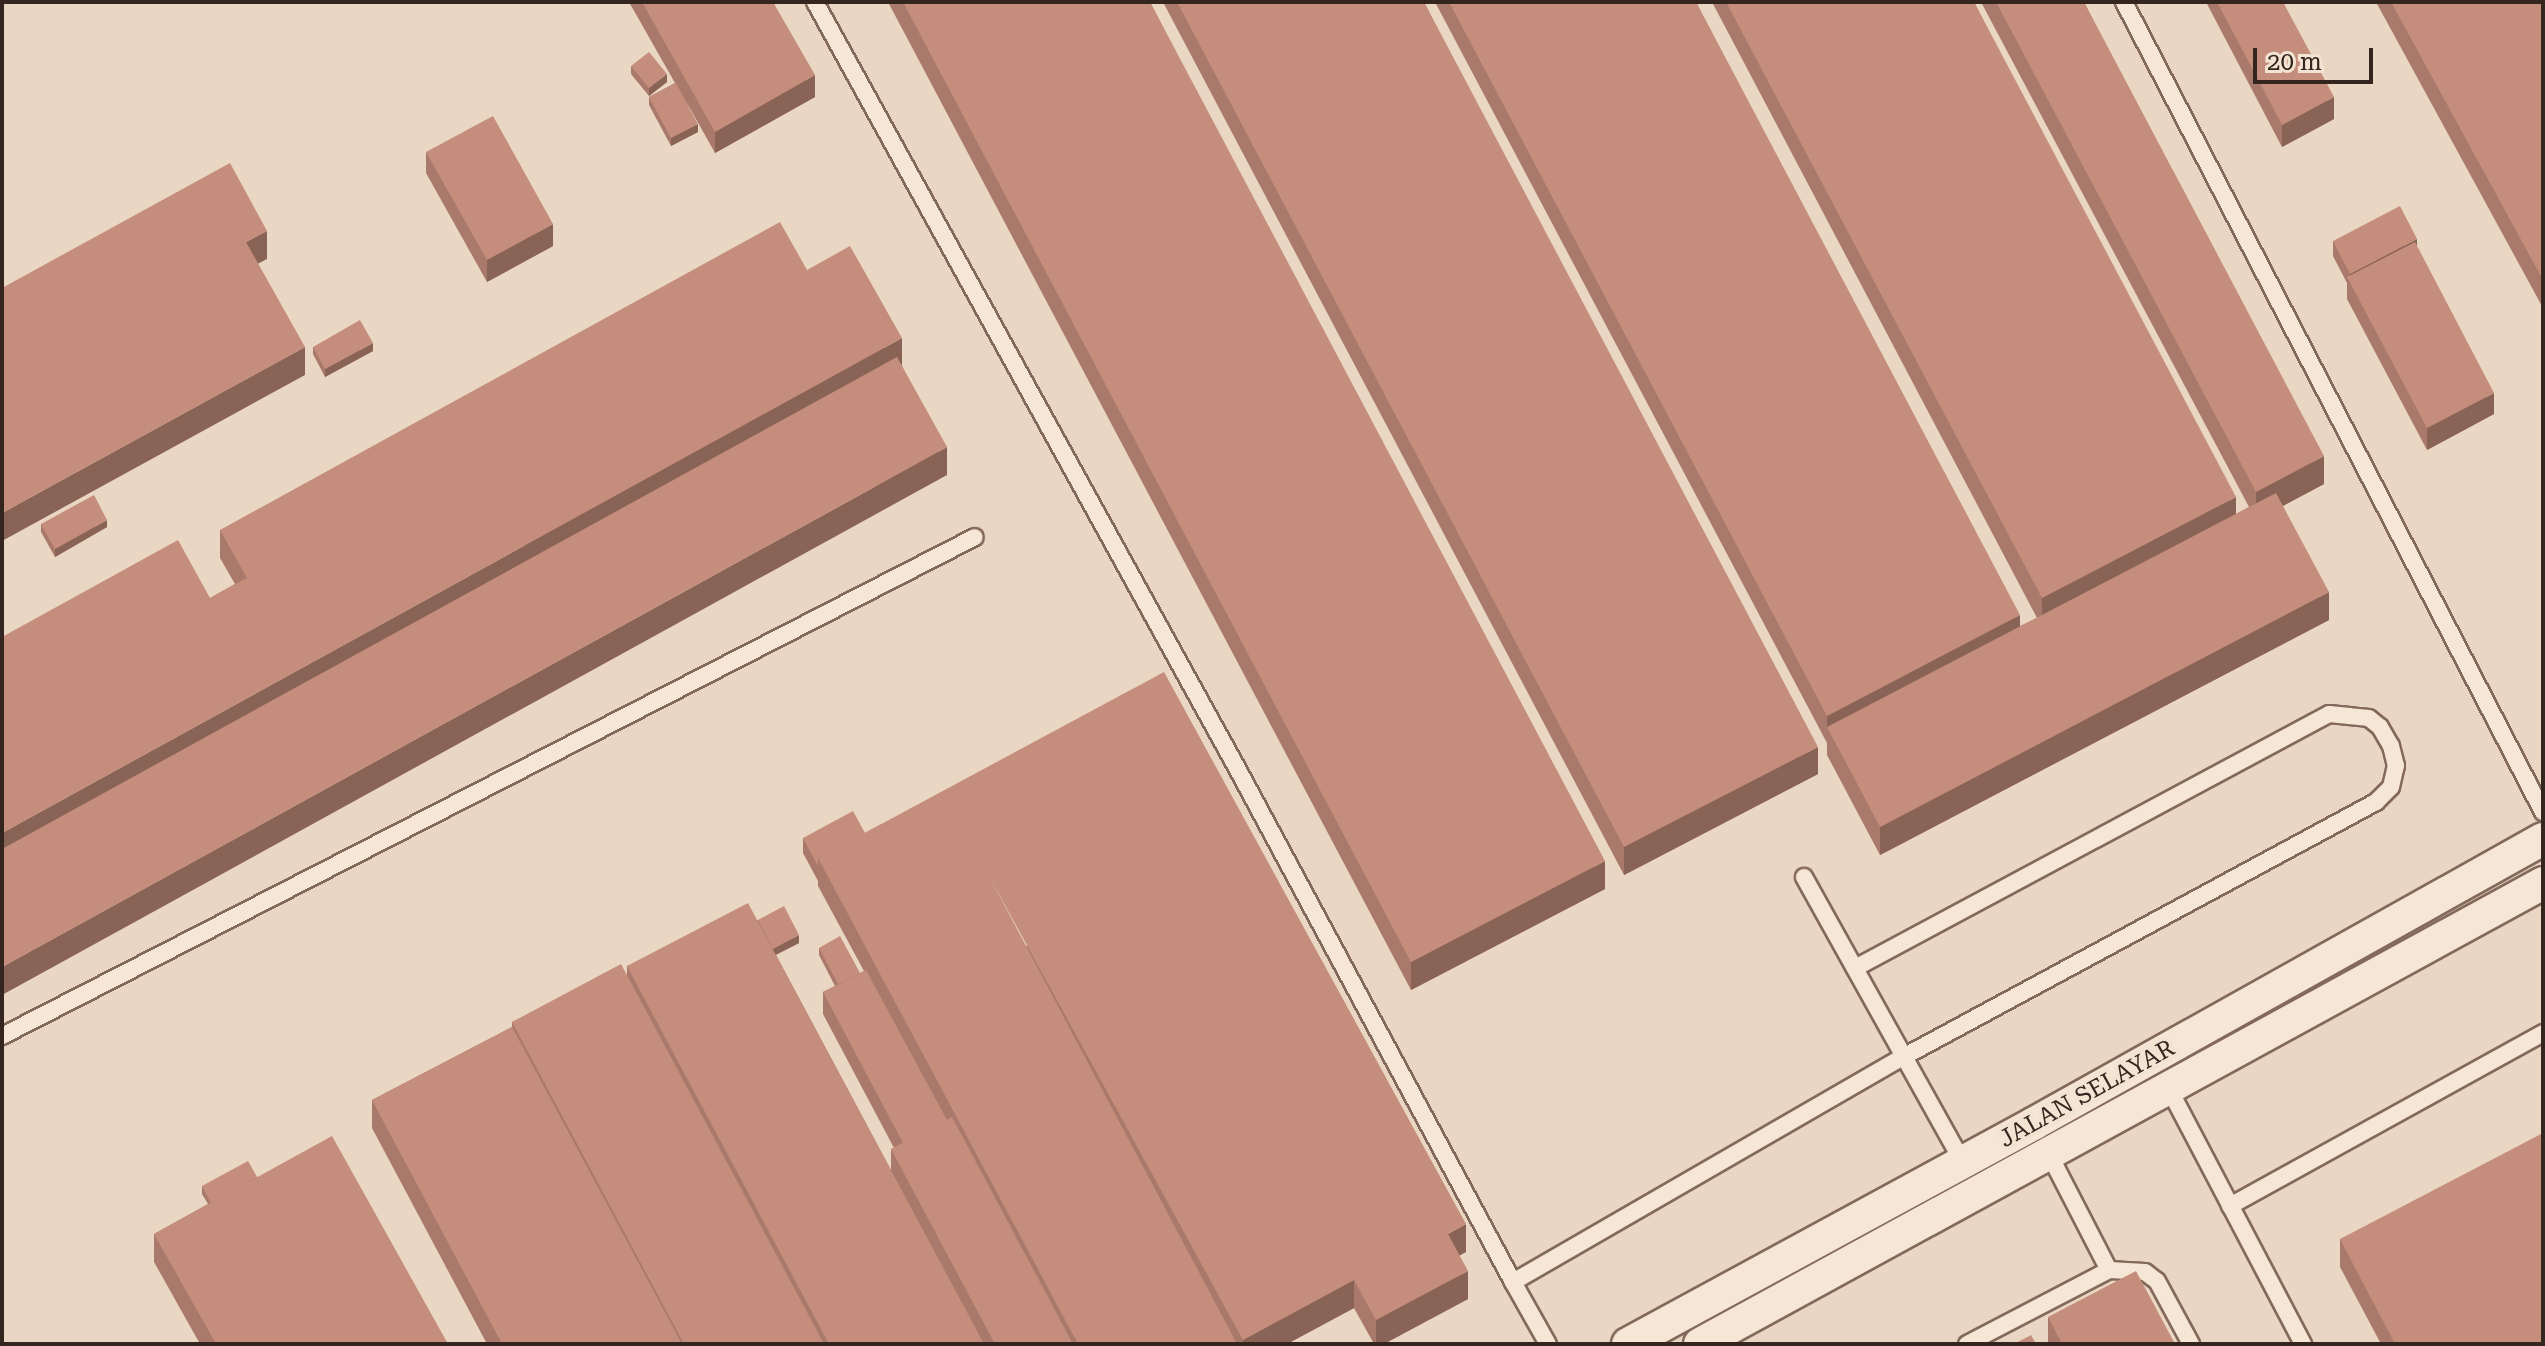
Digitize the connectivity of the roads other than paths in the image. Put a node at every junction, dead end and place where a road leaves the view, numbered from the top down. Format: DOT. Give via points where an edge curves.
graph roads {
  1 [pos="815,2"];
  2 [pos="2124,2"];
  3 [pos="975,537"];
  4 [pos="2543,812"];
  5 [pos="2543,839"];
  6 [pos="1804,877"];
  7 [pos="2543,883"];
  8 [pos="1855,968"];
  9 [pos="2543,1033"];
  10 [pos="2,1036"];
  11 [pos="1905,1056"];
  12 [pos="2153,1057"];
  13 [pos="2168,1086"];
  14 [pos="2040,1138"];
  15 [pos="1963,1162"];
  16 [pos="1978,1190"];
  17 [pos="2230,1206"];
  18 [pos="2109,1270"];
  19 [pos="1513,1282"];
  20 [pos="1548,1344"];
  21 [pos="1628,1344"];
  22 [pos="1700,1344"];
  23 [pos="1967,1344"];
  24 [pos="2191,1344"];
  25 [pos="2303,1344"];
  1 -- 19 [label="lane"];
  2 -- 4 [label="lane"];
  3 -- 10 [label="lane"];
  5 -- 12 [label="street, JALAN SELAYAR"];
  6 -- 8 [label="lane"];
  7 -- 13 [label="street, JALAN SELAYAR"];
  8 -- 11 [label="lane"];
  8 -- 11 [label="lane" via="2329,714 2369,718 2391,746 2396,766 2391,787 2376,802"];
  9 -- 17 [label="lane"];
  11 -- 15 [label="lane"];
  11 -- 19 [label="lane"];
  12 -- 13 [label="lane"];
  12 -- 14 [label="street, JALAN SELAYAR"];
  13 -- 14 [label="street, JALAN SELAYAR"];
  13 -- 17 [label="lane"];
  14 -- 15 [label="street, JALAN SELAYAR"];
  14 -- 16 [label="street, JALAN SELAYAR"];
  14 -- 18 [label="lane"];
  15 -- 16 [label="lane"];
  15 -- 21 [label="street, JALAN SELAYAR"];
  16 -- 22 [label="street, JALAN SELAYAR"];
  17 -- 25 [label="lane"];
  18 -- 23 [label="lane"];
  18 -- 24 [label="lane" via="2145,1272 2157,1281"];
  19 -- 20 [label="lane"];
}
